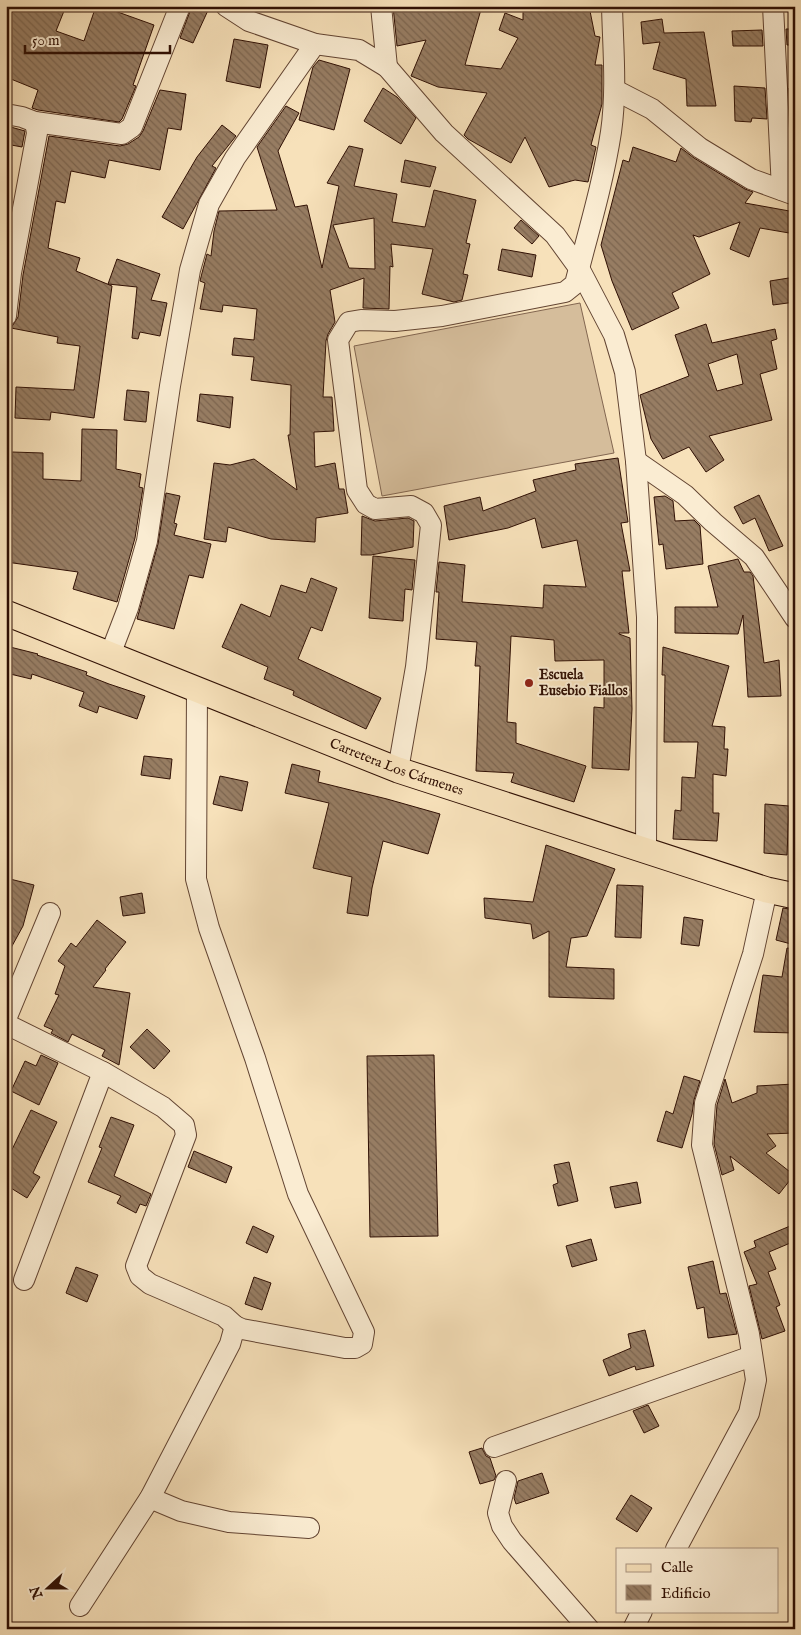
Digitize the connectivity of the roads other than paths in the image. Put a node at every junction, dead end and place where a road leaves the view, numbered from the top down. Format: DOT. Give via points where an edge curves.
graph roads {
  1 [pos="180,6"];
  2 [pos="226,6"];
  3 [pos="382,6"];
  4 [pos="612,6"];
  5 [pos="773,6"];
  6 [pos="316,44"];
  7 [pos="387,67"];
  8 [pos="614,90"];
  9 [pos="6,114"];
  10 [pos="35,122"];
  11 [pos="789,193"];
  12 [pos="579,268"];
  13 [pos="6,316"];
  14 [pos="636,461"];
  15 [pos="6,613"];
  16 [pos="795,618"];
  17 [pos="110,655"];
  18 [pos="197,690"];
  19 [pos="398,770"];
  20 [pos="646,852"];
  21 [pos="767,890"];
  22 [pos="795,896"];
  23 [pos="50,914"];
  24 [pos="6,1019"];
  25 [pos="6,1024"];
  26 [pos="103,1072"];
  27 [pos="24,1280"];
  28 [pos="235,1326"];
  29 [pos="752,1356"];
  30 [pos="494,1447"];
  31 [pos="506,1481"];
  32 [pos="150,1498"];
  33 [pos="309,1528"];
  34 [pos="677,1548"];
  35 [pos="80,1606"];
  36 [pos="642,1612"];
  37 [pos="588,1629"];
  38 [pos="633,1629"];
  1 -- 10 [label="street" via="132,126 122,134 113,134"];
  2 -- 6 [label="street" via="249,21"];
  3 -- 7 [label="street"];
  4 -- 8 [label="street"];
  5 -- 11 [label="street"];
  6 -- 7 [label="street" via="359,50"];
  6 -- 17 [label="street" via="235,158 209,204 190,270 147,541 128,608"];
  7 -- 12 [label="street" via="444,133 556,235"];
  8 -- 11 [label="street" via="652,109 700,148 751,179"];
  8 -- 12 [label="street" via="611,131 599,194"];
  9 -- 10 [label="street"];
  10 -- 13 [label="street" via="37,133"];
  12 -- 14 [label="street" via="614,335 625,372"];
  12 -- 19 [label="street" via="575,284 565,292 442,316 349,322 338,340 357,490 366,504 375,509 411,506 424,513 431,525 416,667"];
  14 -- 16 [label="street" via="685,495 754,557"];
  14 -- 20 [label="street" via="647,617"];
  15 -- 17 [label="main road, Carretera Los Cármenes"];
  17 -- 18 [label="main road, Carretera Los Cármenes"];
  18 -- 19 [label="main road, Carretera Los Cármenes"];
  18 -- 28 [label="street" via="196,878 209,928 298,1194 364,1332 362,1344 345,1348"];
  19 -- 20 [label="main road, Carretera Los Cármenes"];
  20 -- 21 [label="main road, Carretera Los Cármenes"];
  21 -- 22 [label="main road, Carretera Los Cármenes"];
  21 -- 29 [label="street" via="753,954 705,1103 702,1145"];
  23 -- 24 [label="street"];
  25 -- 26 [label="street"];
  26 -- 27 [label="street"];
  26 -- 28 [label="street" via="163,1107 184,1125 186,1135 136,1266 140,1276 150,1284 224,1316"];
  28 -- 32 [label="street" via="230,1344"];
  29 -- 30 [label="street"];
  29 -- 34 [label="street" via="756,1380 749,1413"];
  31 -- 37 [label="street" via="498,1513 502,1526"];
  32 -- 33 [label="street" via="181,1511 228,1522"];
  32 -- 35 [label="street"];
  36 -- 38 [label="street"];
}
